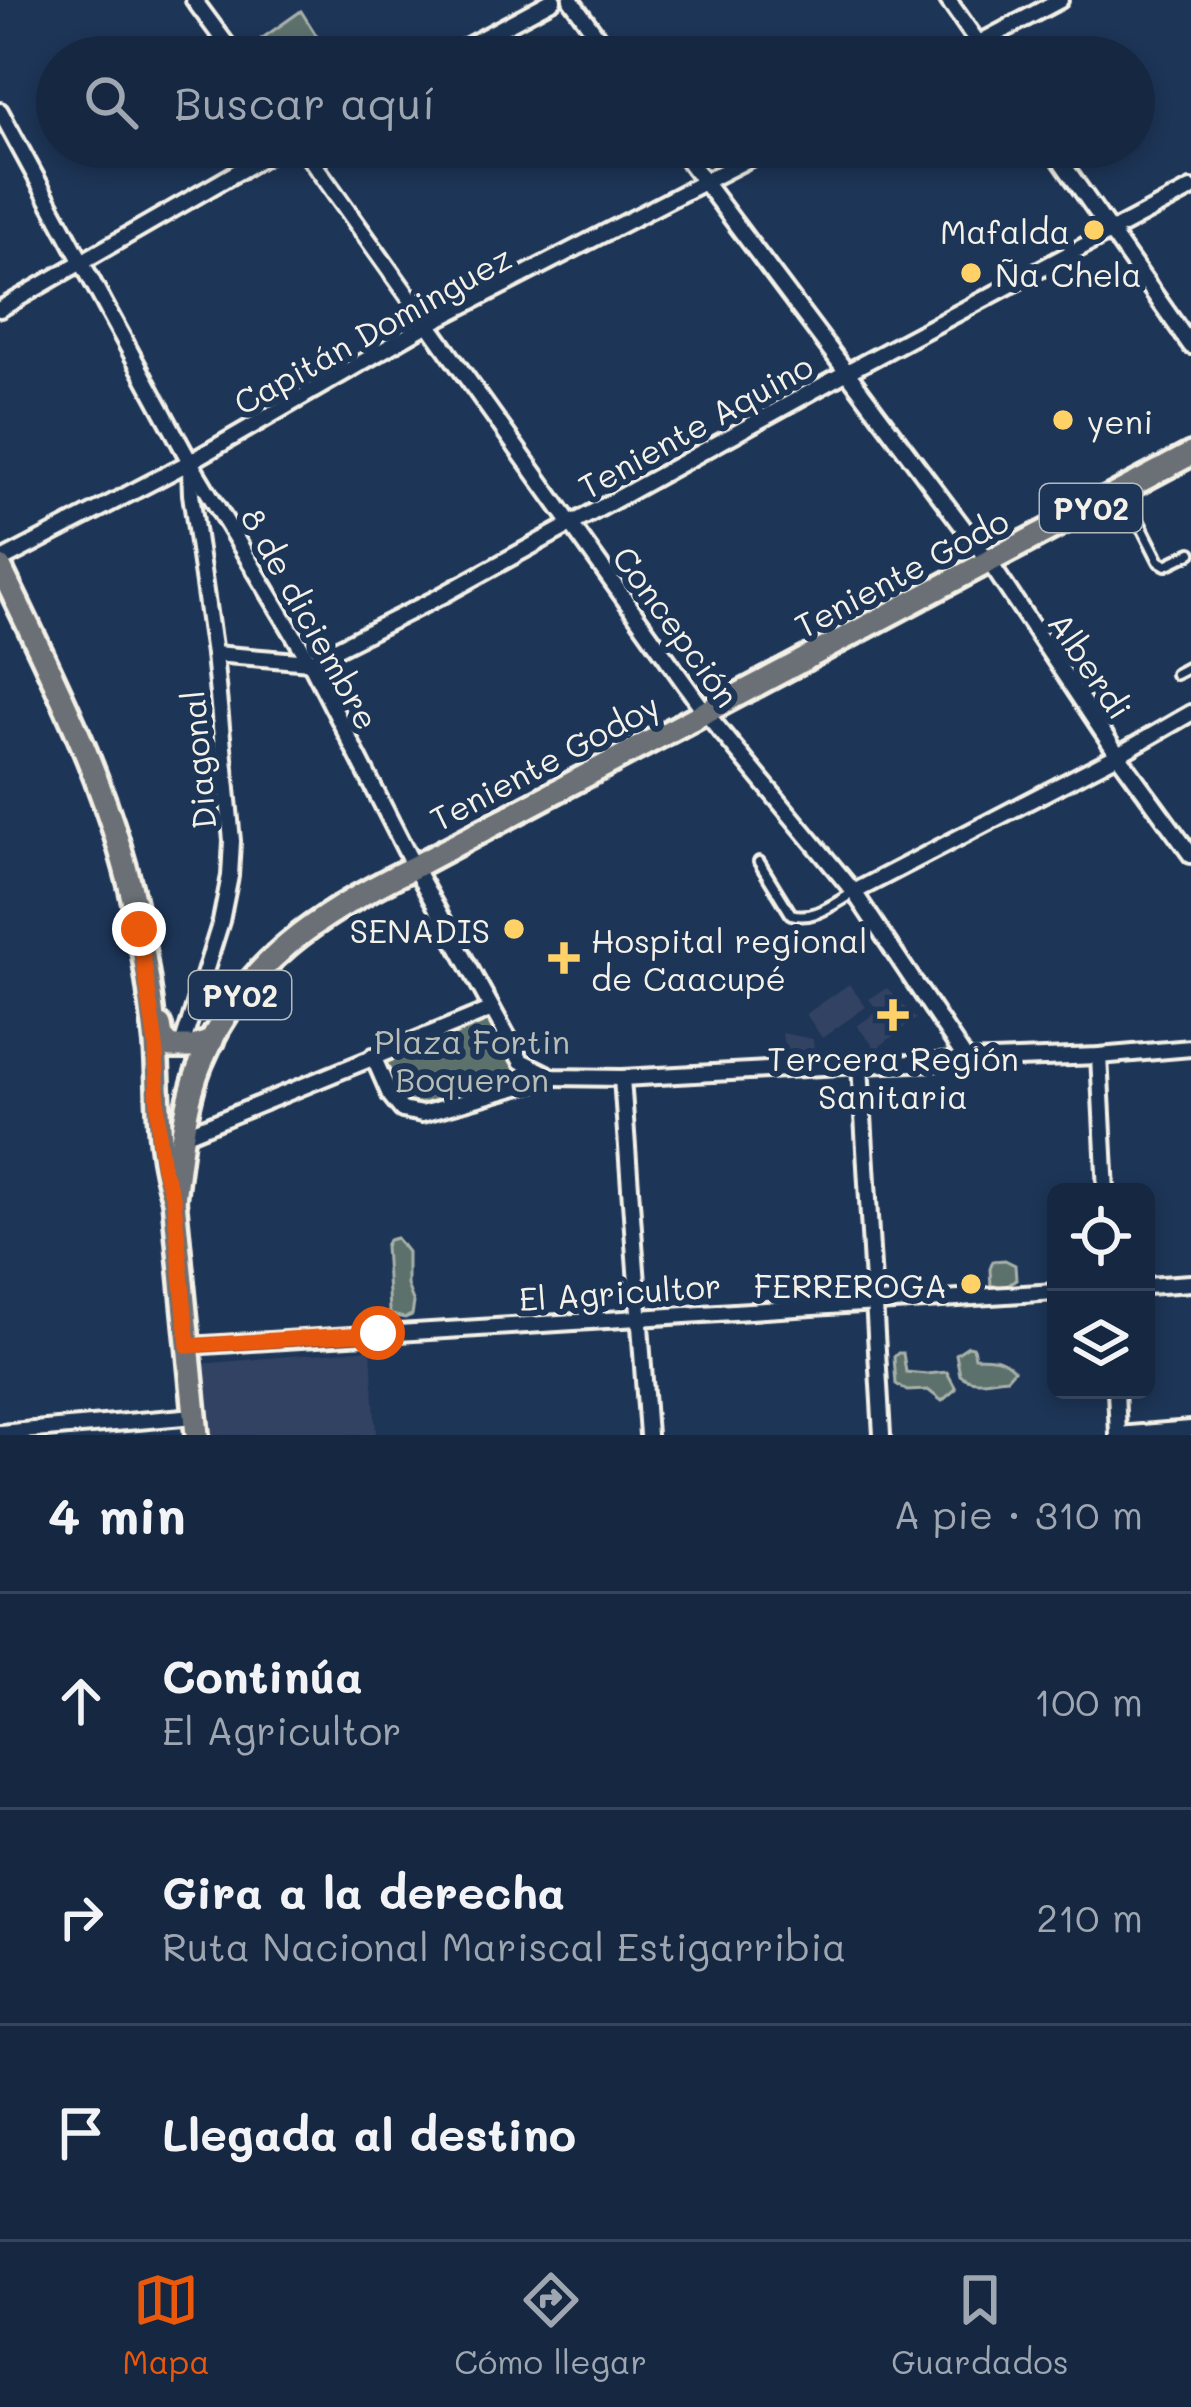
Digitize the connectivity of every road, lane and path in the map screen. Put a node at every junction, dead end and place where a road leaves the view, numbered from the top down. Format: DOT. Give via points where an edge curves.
graph roads {
  1 [pos="194,0"];
  2 [pos="554,0"];
  3 [pos="571,0"];
  4 [pos="948,0"];
  5 [pos="1060,0"];
  6 [pos="221,36"];
  7 [pos="486,36"];
  8 [pos="597,36"];
  9 [pos="973,36"];
  10 [pos="1006,36"];
  11 [pos="0,111"];
  12 [pos="244,168"];
  13 [pos="317,168"];
  14 [pos="693,168"];
  15 [pos="729,168"];
  16 [pos="1066,168"];
  17 [pos="703,181"];
  18 [pos="1191,189"];
  19 [pos="1110,232"];
  20 [pos="80,262"];
  21 [pos="0,309"];
  22 [pos="430,323"];
  23 [pos="1191,346"];
  24 [pos="849,371"];
  25 [pos="1191,454"];
  26 [pos="190,462"];
  27 [pos="1124,490"];
  28 [pos="571,525"];
  29 [pos="1191,554"];
  30 [pos="990,563"];
  31 [pos="0,564"];
  32 [pos="214,655"];
  33 [pos="310,662"];
  34 [pos="1191,666"];
  35 [pos="1176,674"];
  36 [pos="705,712"];
  37 [pos="1191,713"];
  38 [pos="1118,754"];
  39 [pos="1191,855"];
  40 [pos="759,862"];
  41 [pos="414,867"];
  42 [pos="854,892"];
  43 [pos="147,979"];
  44 [pos="492,1009"];
  45 [pos="212,1041"];
  46 [pos="1191,1048"];
  47 [pos="182,1049"];
  48 [pos="374,1056"];
  49 [pos="1099,1056"];
  50 [pos="967,1061"];
  51 [pos="860,1065"];
  52 [pos="553,1077"];
  53 [pos="622,1078"];
  54 [pos="184,1135"];
  55 [pos="1106,1183"];
  56 [pos="174,1200"];
  57 [pos="1191,1283"];
  58 [pos="1155,1285"];
  59 [pos="1047,1292"];
  60 [pos="876,1302"];
  61 [pos="640,1316"];
  62 [pos="188,1346"];
  63 [pos="1116,1399"];
  64 [pos="196,1426"];
  65 [pos="1191,1429"];
  66 [pos="0,1433"];
  67 [pos="648,1435"];
  68 [pos="882,1435"];
  69 [pos="1118,1435"];
  1 -- 6 [label="street"];
  2 -- 7 [label="street"];
  3 -- 8 [label="street"];
  4 -- 9 [label="street"];
  5 -- 10 [label="street"];
  11 -- 20 [label="street, 8 de diciembre"];
  12 -- 20 [label="street"];
  13 -- 22 [label="street, Concepción"];
  14 -- 17 [label="street, Alberdi"];
  15 -- 17 [label="street, Capitán Dominguez"];
  16 -- 19 [label="street"];
  17 -- 22 [label="street, Capitán Dominguez"];
  17 -- 24 [label="street, Alberdi"];
  18 -- 19 [label="street, Teniente Aquino"];
  19 -- 23 [label="street"];
  19 -- 24 [label="street, Teniente Aquino"];
  20 -- 21 [label="street"];
  20 -- 26 [label="street, 8 de diciembre"];
  22 -- 26 [label="street, Capitán Dominguez"];
  22 -- 28 [label="street, Concepción"];
  24 -- 28 [label="street, Teniente Aquino"];
  24 -- 30 [label="street, Alberdi"];
  25 -- 27 [label="main road, Teniente Godo / PY02"];
  26 -- 31 [label="street, Capitán Dominguez"];
  26 -- 32 [label="street, Diagonal"];
  26 -- 33 [label="street, 8 de diciembre"];
  27 -- 29 [label="lane" via="1159,561 1166,566"];
  27 -- 30 [label="main road, Teniente Godo / PY02"];
  28 -- 33 [label="street, Teniente Aquino"];
  28 -- 36 [label="street, Concepción"];
  30 -- 36 [label="main road, Teniente Godo / PY02"];
  30 -- 38 [label="street, Alberdi"];
  31 -- 43 [label="main road, PY02" via="102,791"];
  32 -- 33 [label="street"];
  32 -- 47 [label="street, Diagonal" via="230,876"];
  33 -- 41 [label="street, 8 de diciembre"];
  34 -- 35 [label="lane"];
  36 -- 41 [label="main road, Teniente Godoy / PY02"];
  36 -- 42 [label="street, Concepción"];
  37 -- 38 [label="street"];
  38 -- 39 [label="street, Alberdi"];
  38 -- 42 [label="street"];
  40 -- 42 [label="lane" via="798,917"];
  41 -- 44 [label="street, 8 de diciembre"];
  41 -- 45 [label="main road, PY02" via="292,939 260,969"];
  42 -- 50 [label="street, Concepción"];
  43 -- 47 [label="main road" via="162,1037"];
  43 -- 56 [label="main road, PY02" via="159,1140"];
  44 -- 48 [label="street"];
  44 -- 52 [label="street, 8 de diciembre" via="520,1061"];
  45 -- 47 [label="main road"];
  45 -- 54 [label="main road, PY02"];
  46 -- 49 [label="street"];
  48 -- 52 [label="street" via="402,1110 422,1114"];
  48 -- 54 [label="street"];
  49 -- 50 [label="street"];
  49 -- 55 [label="street"];
  50 -- 51 [label="street"];
  51 -- 53 [label="street"];
  51 -- 60 [label="street"];
  52 -- 53 [label="street"];
  53 -- 61 [label="street"];
  54 -- 56 [label="main road, PY02"];
  56 -- 62 [label="main road, PY02"];
  57 -- 58 [label="street"];
  59 -- 60 [label="street, El Agricultor"];
  60 -- 61 [label="street, El Agricultor"];
  60 -- 68 [label="street"];
  61 -- 62 [label="street, El Agricultor"];
  61 -- 67 [label="street"];
  62 -- 64 [label="main road, PY02"];
  63 -- 69 [label="street"];
  64 -- 66 [label="street"];
  65 -- 69 [label="street"];
}
